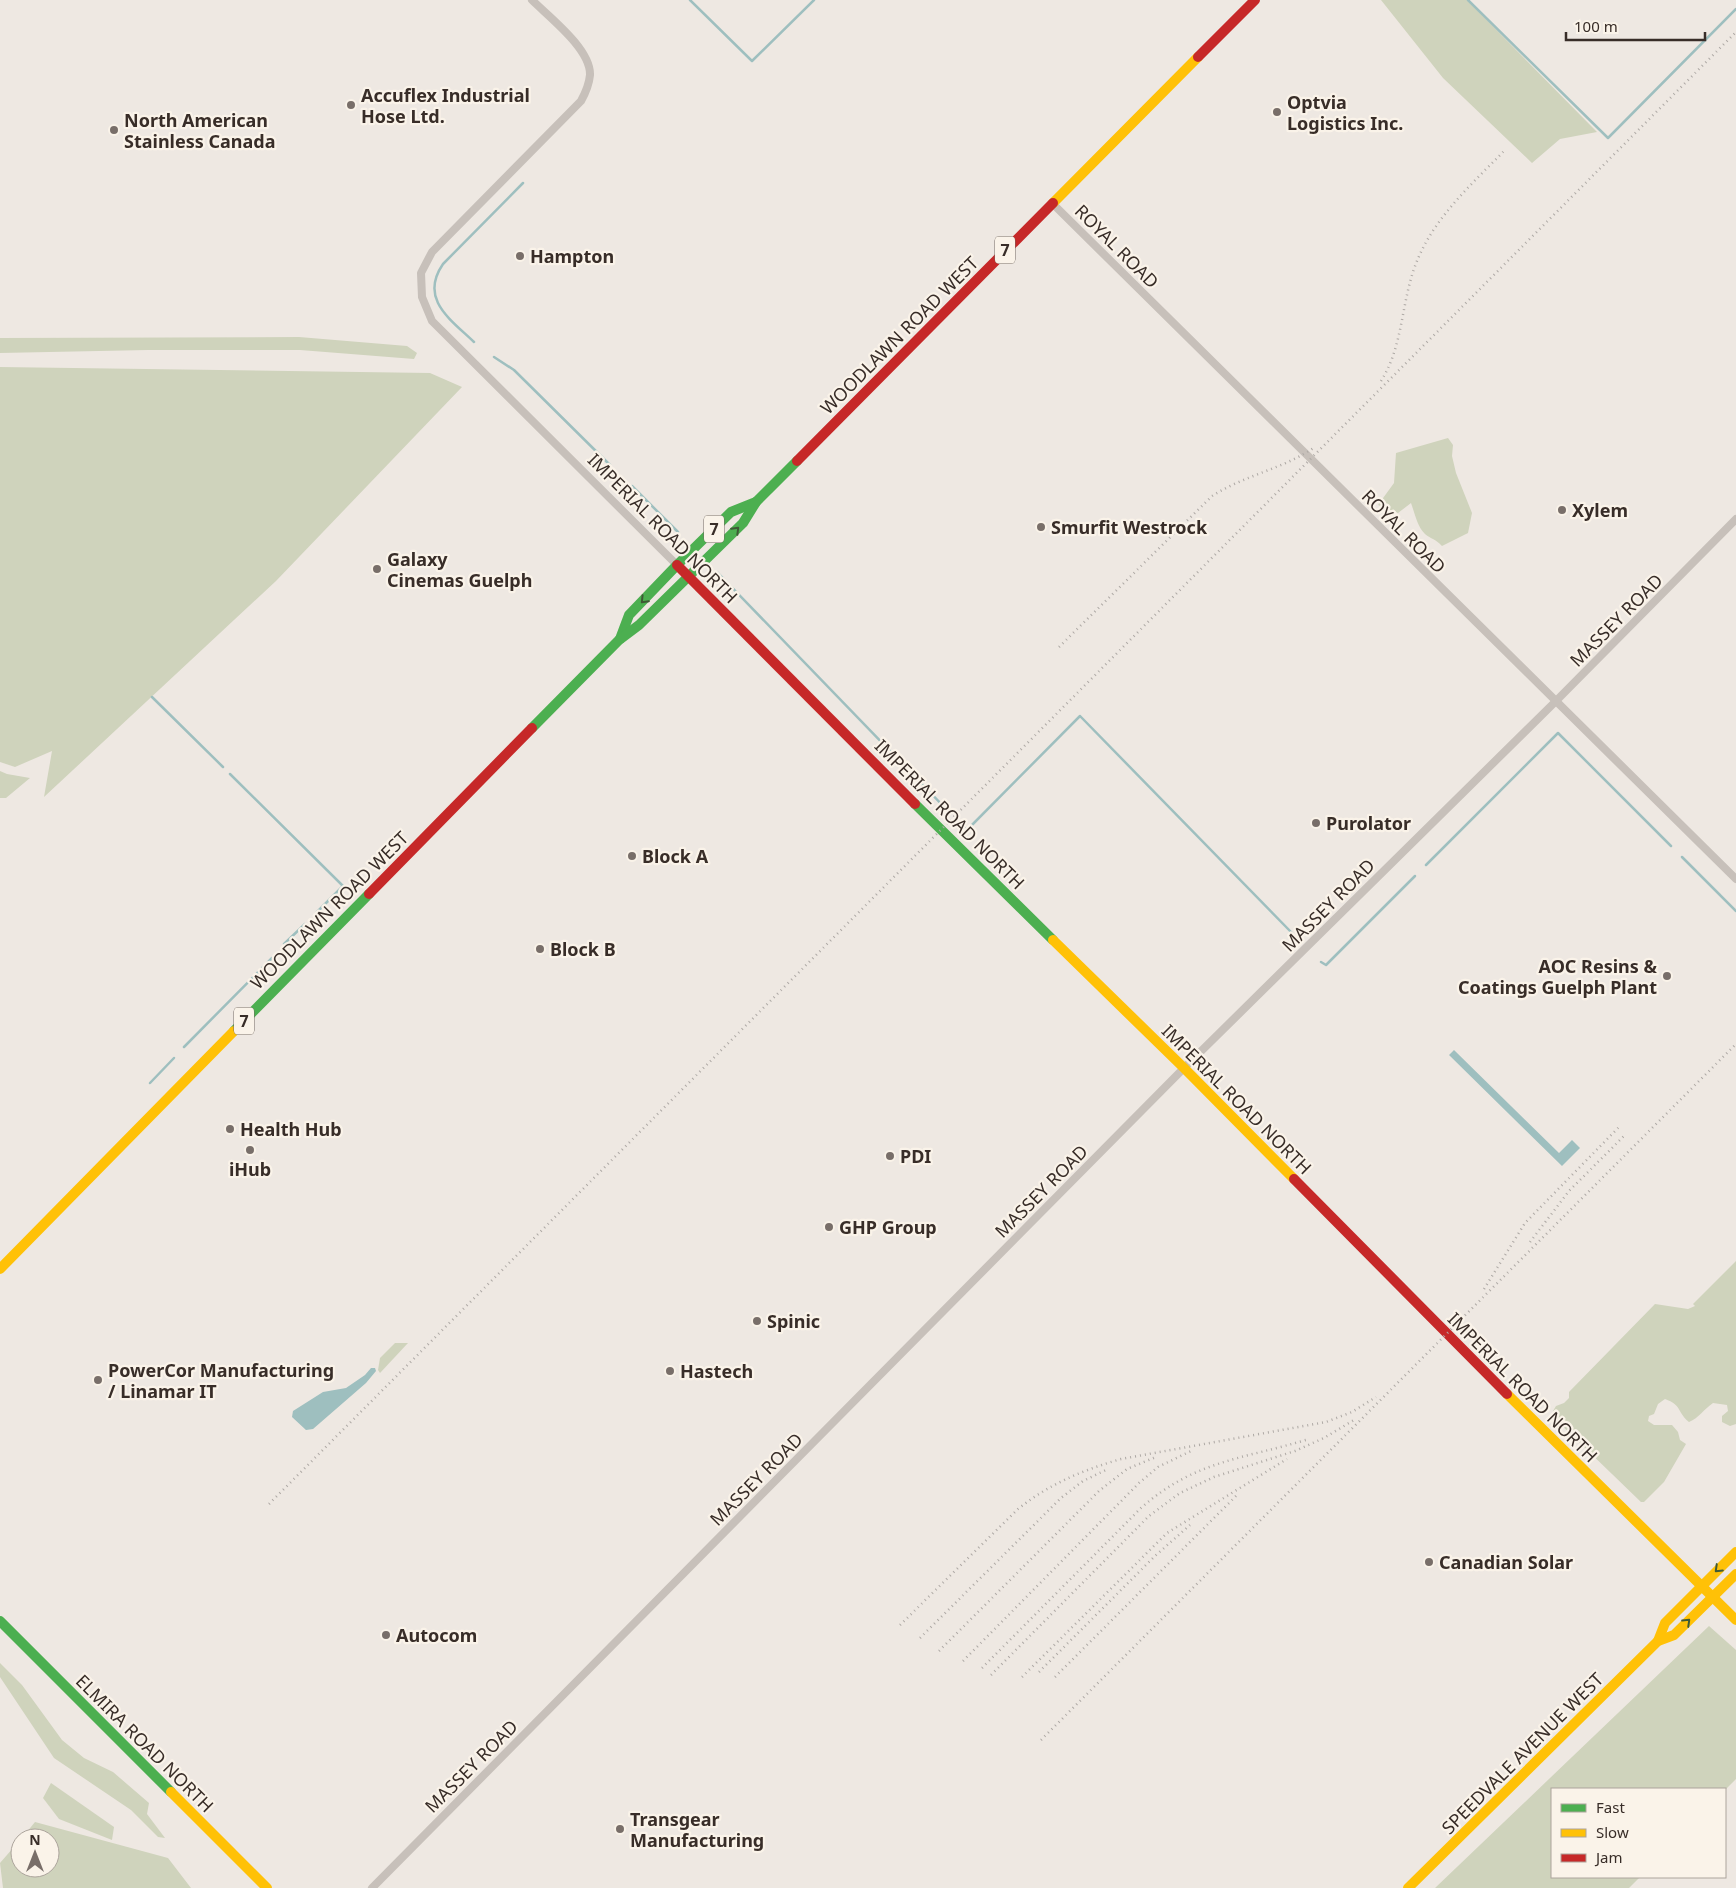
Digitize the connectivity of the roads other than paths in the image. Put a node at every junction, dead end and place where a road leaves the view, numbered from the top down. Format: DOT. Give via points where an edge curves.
graph roads {
  1 [pos="532,0"];
  2 [pos="1256,0"];
  3 [pos="1052,203"];
  4 [pos="756,502"];
  5 [pos="1736,519"];
  6 [pos="677,565"];
  7 [pos="689,577"];
  8 [pos="619,640"];
  9 [pos="1555,702"];
  10 [pos="1736,879"];
  11 [pos="1184,1068"];
  12 [pos="0,1268"];
  13 [pos="1736,1552"];
  14 [pos="1736,1574"];
  15 [pos="1701,1586"];
  16 [pos="1712,1598"];
  17 [pos="1736,1620"];
  18 [pos="0,1621"];
  19 [pos="1658,1641"];
  20 [pos="267,1888"];
  21 [pos="372,1888"];
  22 [pos="1408,1888"];
  1 -- 6 [label="street, IMPERIAL ROAD NORTH" via="579,47 590,74 588,88 581,100 432,252 421,273 422,297 432,320"];
  2 -- 3 [label="main road, WOODLAWN ROAD WEST / 7"];
  3 -- 4 [label="main road, WOODLAWN ROAD WEST / 7"];
  3 -- 9 [label="street, ROYAL ROAD"];
  4 -- 6 [label="main road, WOODLAWN ROAD WEST / 7" via="731,512"];
  7 -- 4 [label="main road, WOODLAWN ROAD WEST / 7, one-way" via="743,523"];
  5 -- 9 [label="street, MASSEY ROAD"];
  6 -- 7 [label="main road, IMPERIAL ROAD NORTH"];
  6 -- 8 [label="main road, WOODLAWN ROAD WEST / 7, one-way" via="629,615"];
  7 -- 8 [label="main road, WOODLAWN ROAD WEST / 7" via="639,626"];
  7 -- 11 [label="main road, IMPERIAL ROAD NORTH"];
  8 -- 12 [label="main road, WOODLAWN ROAD WEST / 7"];
  9 -- 10 [label="street, ROYAL ROAD"];
  9 -- 11 [label="street, MASSEY ROAD"];
  11 -- 15 [label="main road, IMPERIAL ROAD NORTH"];
  11 -- 21 [label="street, MASSEY ROAD"];
  13 -- 15 [label="main road, SPEEDVALE AVENUE WEST, one-way"];
  14 -- 16 [label="main road, SPEEDVALE AVENUE WEST"];
  15 -- 16 [label="main road, IMPERIAL ROAD NORTH"];
  15 -- 19 [label="main road, SPEEDVALE AVENUE WEST" via="1665,1623"];
  16 -- 17 [label="main road, IMPERIAL ROAD NORTH"];
  19 -- 16 [label="main road, SPEEDVALE AVENUE WEST, one-way" via="1674,1635"];
  18 -- 20 [label="main road, ELMIRA ROAD NORTH"];
  19 -- 22 [label="main road, SPEEDVALE AVENUE WEST"];
}
